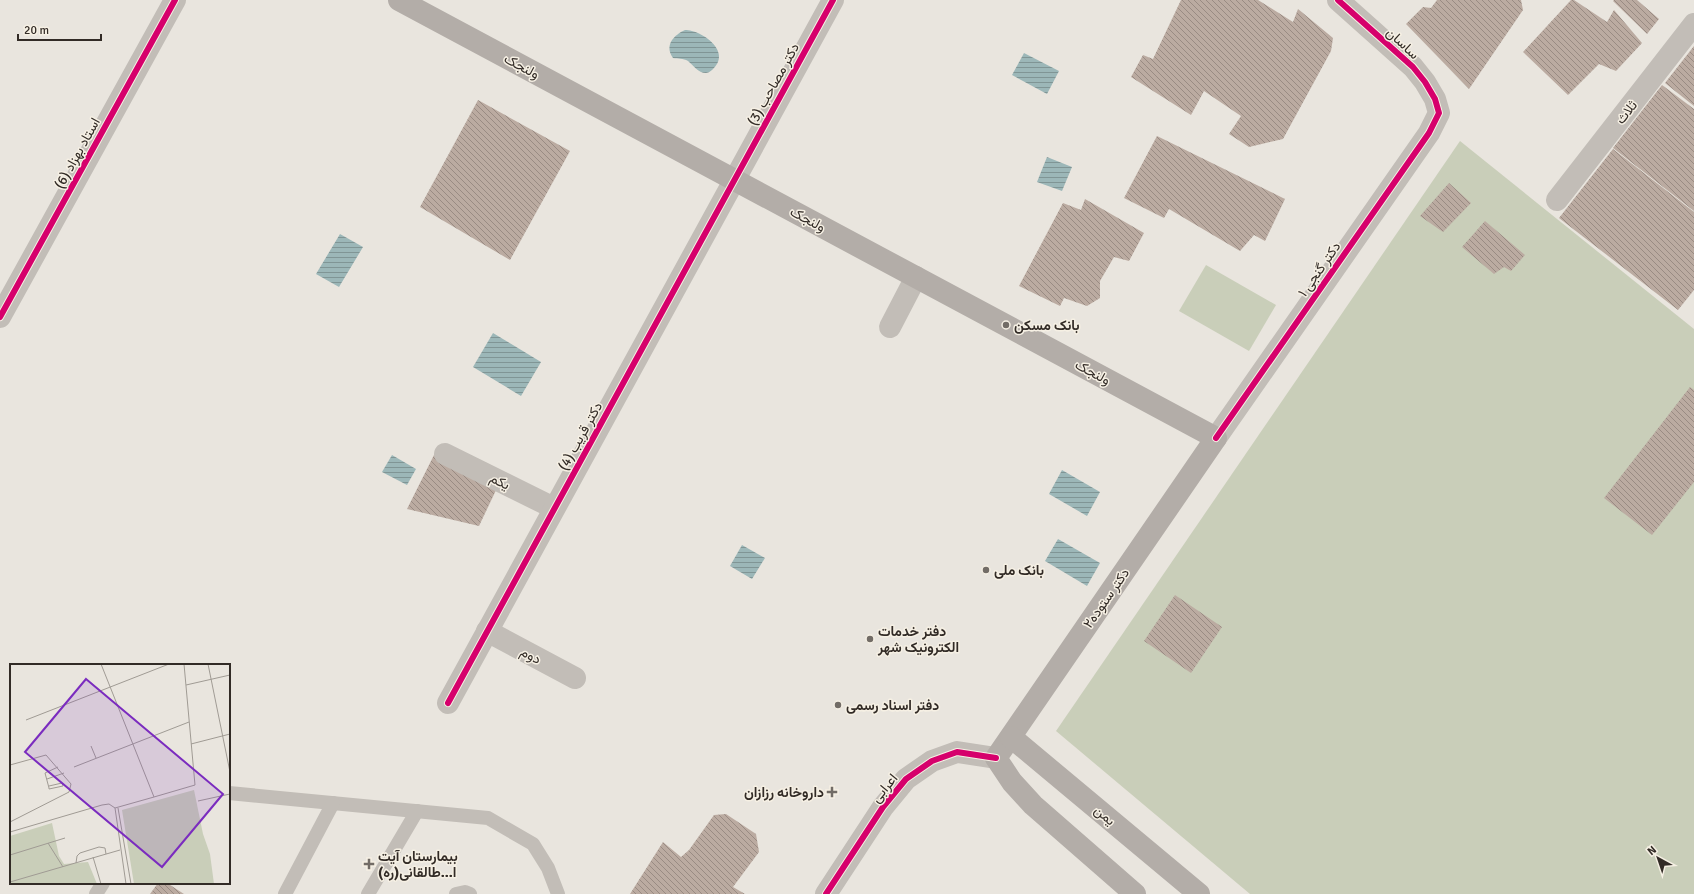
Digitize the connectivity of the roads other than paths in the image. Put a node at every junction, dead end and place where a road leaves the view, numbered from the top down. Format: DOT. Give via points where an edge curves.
graph roads {
  1 [pos="175,0"];
  2 [pos="399,0"];
  3 [pos="833,0"];
  4 [pos="1338,0"];
  5 [pos="1694,24"];
  6 [pos="1439,113"];
  7 [pos="734,180"];
  8 [pos="1558,200"];
  9 [pos="916,277"];
  10 [pos="0,317"];
  11 [pos="890,327"];
  12 [pos="1216,438"];
  13 [pos="445,454"];
  14 [pos="554,508"];
  15 [pos="487,631"];
  16 [pos="575,678"];
  17 [pos="448,703"];
  18 [pos="1011,737"];
  19 [pos="996,758"];
  20 [pos="230,793"];
  21 [pos="333,803"];
  22 [pos="417,811"];
  23 [pos="102,884"];
  24 [pos="96,894"];
  25 [pos="285,894"];
  26 [pos="368,894"];
  27 [pos="456,894"];
  28 [pos="470,894"];
  29 [pos="558,894"];
  30 [pos="826,894"];
  31 [pos="1135,894"];
  32 [pos="1199,894"];
  1 -- 10 [label="street, استاد بهزاد (6)"];
  2 -- 7 [label="main road, ولنجک"];
  3 -- 7 [label="street, دکتر مصاحب (3)"];
  4 -- 6 [label="street, ساسان" via="1413,68 1435,99"];
  5 -- 8 [label="street, ثلاث"];
  6 -- 12 [label="street, دکتر گنجی ۱" via="1429,133"];
  7 -- 9 [label="main road, ولنجک"];
  7 -- 14 [label="street, دکتر قریب (4)"];
  9 -- 11 [label="street"];
  9 -- 12 [label="main road, ولنجک"];
  12 -- 18 [label="main road, دکتر ستوده۲"];
  13 -- 14 [label="street, یکم"];
  14 -- 15 [label="street, دکتر قریب (4)"];
  15 -- 16 [label="street, دوم"];
  15 -- 17 [label="street, دکتر قریب (4)"];
  18 -- 19 [label="main road, دکتر ستوده۲"];
  18 -- 32 [label="main road, یمن"];
  19 -- 30 [label="street, اعرابی" via="956,752 932,761 906,779 883,807"];
  19 -- 31 [label="main road" via="1033,806"];
  20 -- 21 [label="lane"];
  21 -- 22 [label="lane"];
  21 -- 25 [label="lane"];
  22 -- 26 [label="lane"];
  22 -- 29 [label="lane" via="488,818 533,844 548,868"];
  23 -- 24 [label="lane"];
  27 -- 28 [label="lane"];
}
